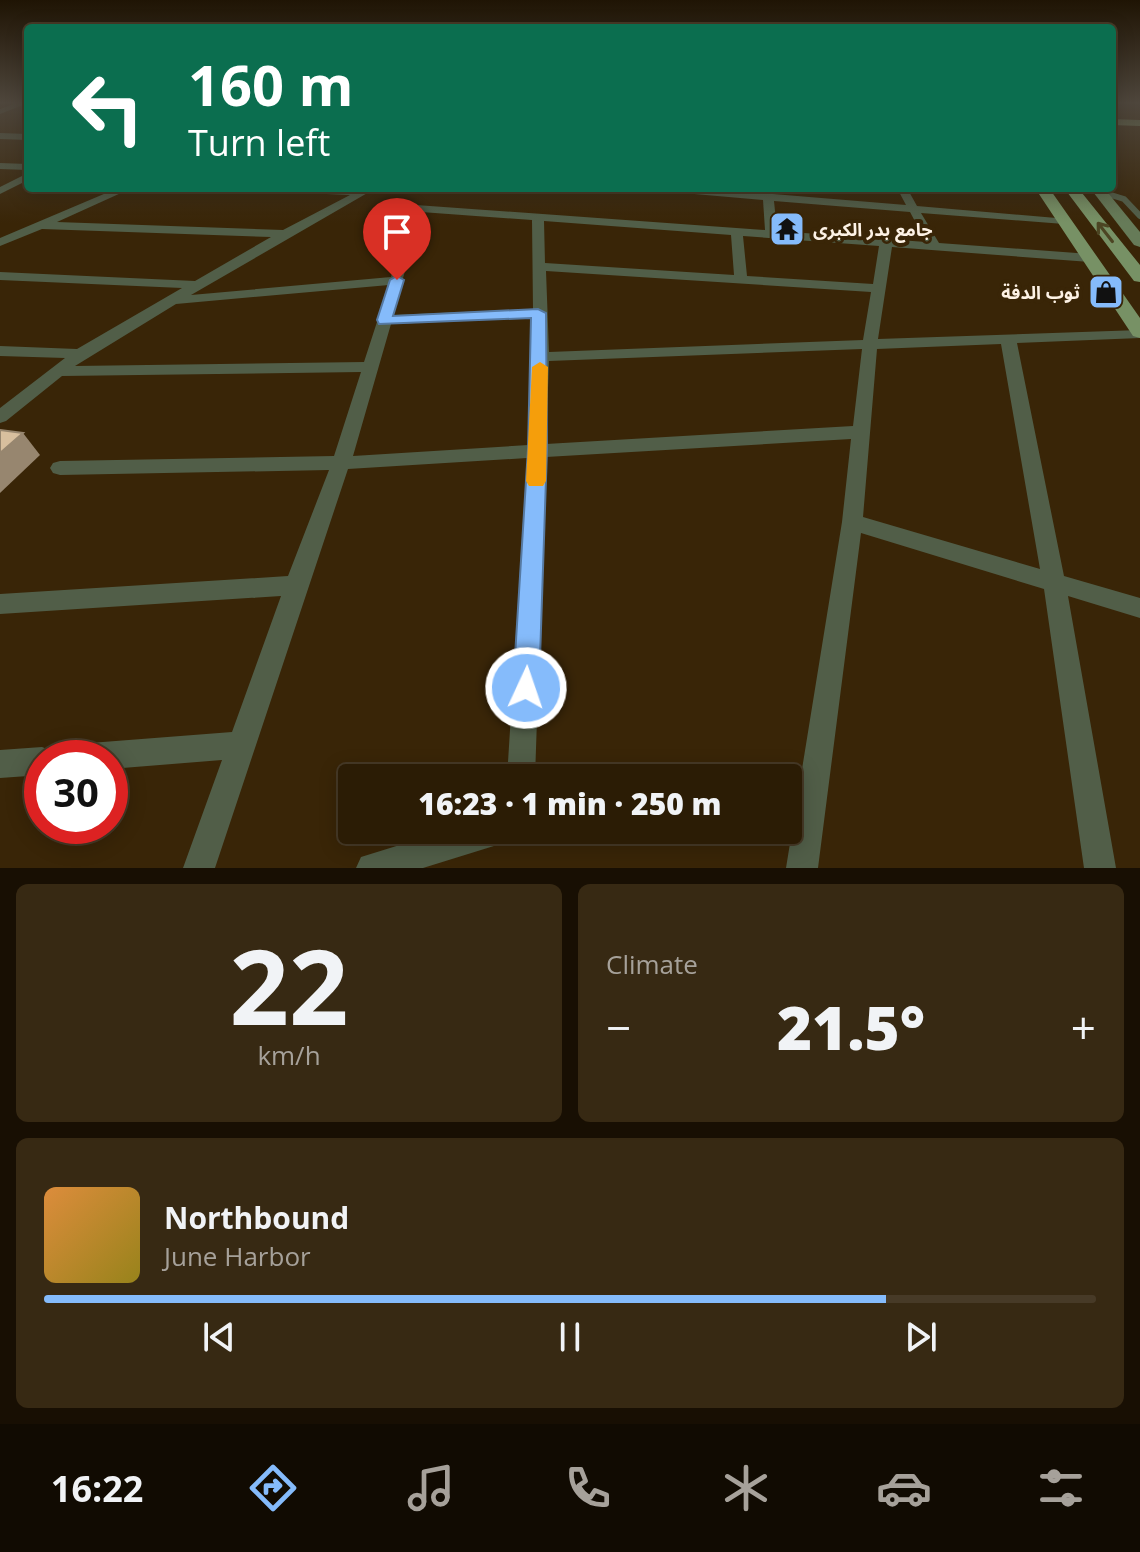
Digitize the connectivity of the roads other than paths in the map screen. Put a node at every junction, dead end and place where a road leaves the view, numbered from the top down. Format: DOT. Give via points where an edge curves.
graph roads {
  1 [pos="0,166"];
  2 [pos="24,167"];
  3 [pos="24,178"];
  4 [pos="0,191"];
  5 [pos="118,192"];
  6 [pos="363,192"];
  7 [pos="767,192"];
  8 [pos="904,192"];
  9 [pos="1045,192"];
  10 [pos="1074,192"];
  11 [pos="1101,192"];
  12 [pos="1105,192"];
  13 [pos="912,208"];
  14 [pos="1140,216"];
  15 [pos="538,218"];
  16 [pos="1064,221"];
  17 [pos="41,225"];
  18 [pos="737,233"];
  19 [pos="285,234"];
  20 [pos="771,235"];
  21 [pos="0,242"];
  22 [pos="1140,242"];
  23 [pos="886,243"];
  24 [pos="935,247"];
  25 [pos="1090,258"];
  26 [pos="541,267"];
  27 [pos="0,276"];
  28 [pos="1140,277"];
  29 [pos="397,280"];
  30 [pos="741,281"];
  31 [pos="197,285"];
  32 [pos="879,288"];
  33 [pos="171,301"];
  34 [pos="538,313"];
  35 [pos="385,320"];
  36 [pos="1140,333"];
  37 [pos="1008,338"];
  38 [pos="870,343"];
  39 [pos="0,351"];
  40 [pos="80,354"];
  41 [pos="541,357"];
  42 [pos="371,367"];
  43 [pos="60,371"];
  44 [pos="0,417"];
  45 [pos="862,432"];
  46 [pos="538,449"];
  47 [pos="341,463"];
  48 [pos="60,468"];
  49 [pos="852,522"];
  50 [pos="1054,583"];
  51 [pos="296,585"];
  52 [pos="0,604"];
  53 [pos="1140,608"];
  54 [pos="242,745"];
  55 [pos="128,754"];
  56 [pos="24,762"];
  57 [pos="0,764"];
  58 [pos="522,764"];
  59 [pos="452,844"];
  60 [pos="199,868"];
  61 [pos="372,868"];
  62 [pos="802,868"];
  63 [pos="1100,868"];
  1 -- 2 [label="street"];
  3 -- 4 [label="street"];
  5 -- 17 [label="street"];
  6 -- 19 [label="street"];
  7 -- 13 [label="street"];
  7 -- 20 [label="street"];
  8 -- 13 [label="street"];
  9 -- 16 [label="main road"];
  28 -- 10 [label="main road, one-way"];
  11 -- 22 [label="main road"];
  12 -- 14 [label="lane" via="1124,199"];
  13 -- 16 [label="street"];
  13 -- 24 [label="street"];
  15 -- 18 [label="street"];
  15 -- 26 [label="street"];
  15 -- 29 [label="street" via="416,208"];
  16 -- 25 [label="main road"];
  17 -- 19 [label="street"];
  17 -- 21 [label="street"];
  18 -- 20 [label="street"];
  18 -- 30 [label="street"];
  19 -- 31 [label="street"];
  20 -- 23 [label="street"];
  23 -- 24 [label="street"];
  23 -- 32 [label="street"];
  24 -- 25 [label="street"];
  25 -- 36 [label="main road"];
  26 -- 30 [label="street"];
  26 -- 34 [label="street"];
  27 -- 31 [label="street"];
  29 -- 33 [label="street"];
  29 -- 35 [label="street"];
  30 -- 32 [label="street"];
  31 -- 33 [label="street"];
  32 -- 38 [label="street"];
  33 -- 40 [label="street"];
  34 -- 35 [label="street"];
  34 -- 41 [label="street"];
  35 -- 42 [label="street"];
  36 -- 37 [label="street"];
  37 -- 38 [label="street"];
  37 -- 50 [label="street"];
  38 -- 41 [label="street"];
  38 -- 45 [label="street"];
  39 -- 40 [label="street"];
  40 -- 43 [label="street"];
  41 -- 46 [label="street"];
  42 -- 43 [label="street"];
  42 -- 47 [label="street"];
  43 -- 44 [label="street"];
  45 -- 46 [label="street"];
  45 -- 49 [label="street"];
  46 -- 47 [label="street"];
  46 -- 58 [label="street"];
  47 -- 48 [label="street"];
  47 -- 51 [label="street"];
  49 -- 50 [label="street"];
  49 -- 62 [label="street"];
  50 -- 53 [label="street"];
  50 -- 63 [label="street"];
  51 -- 52 [label="street"];
  51 -- 54 [label="street"];
  54 -- 55 [label="street"];
  54 -- 60 [label="street"];
  56 -- 57 [label="street"];
  59 -- 61 [label="street"];
}
